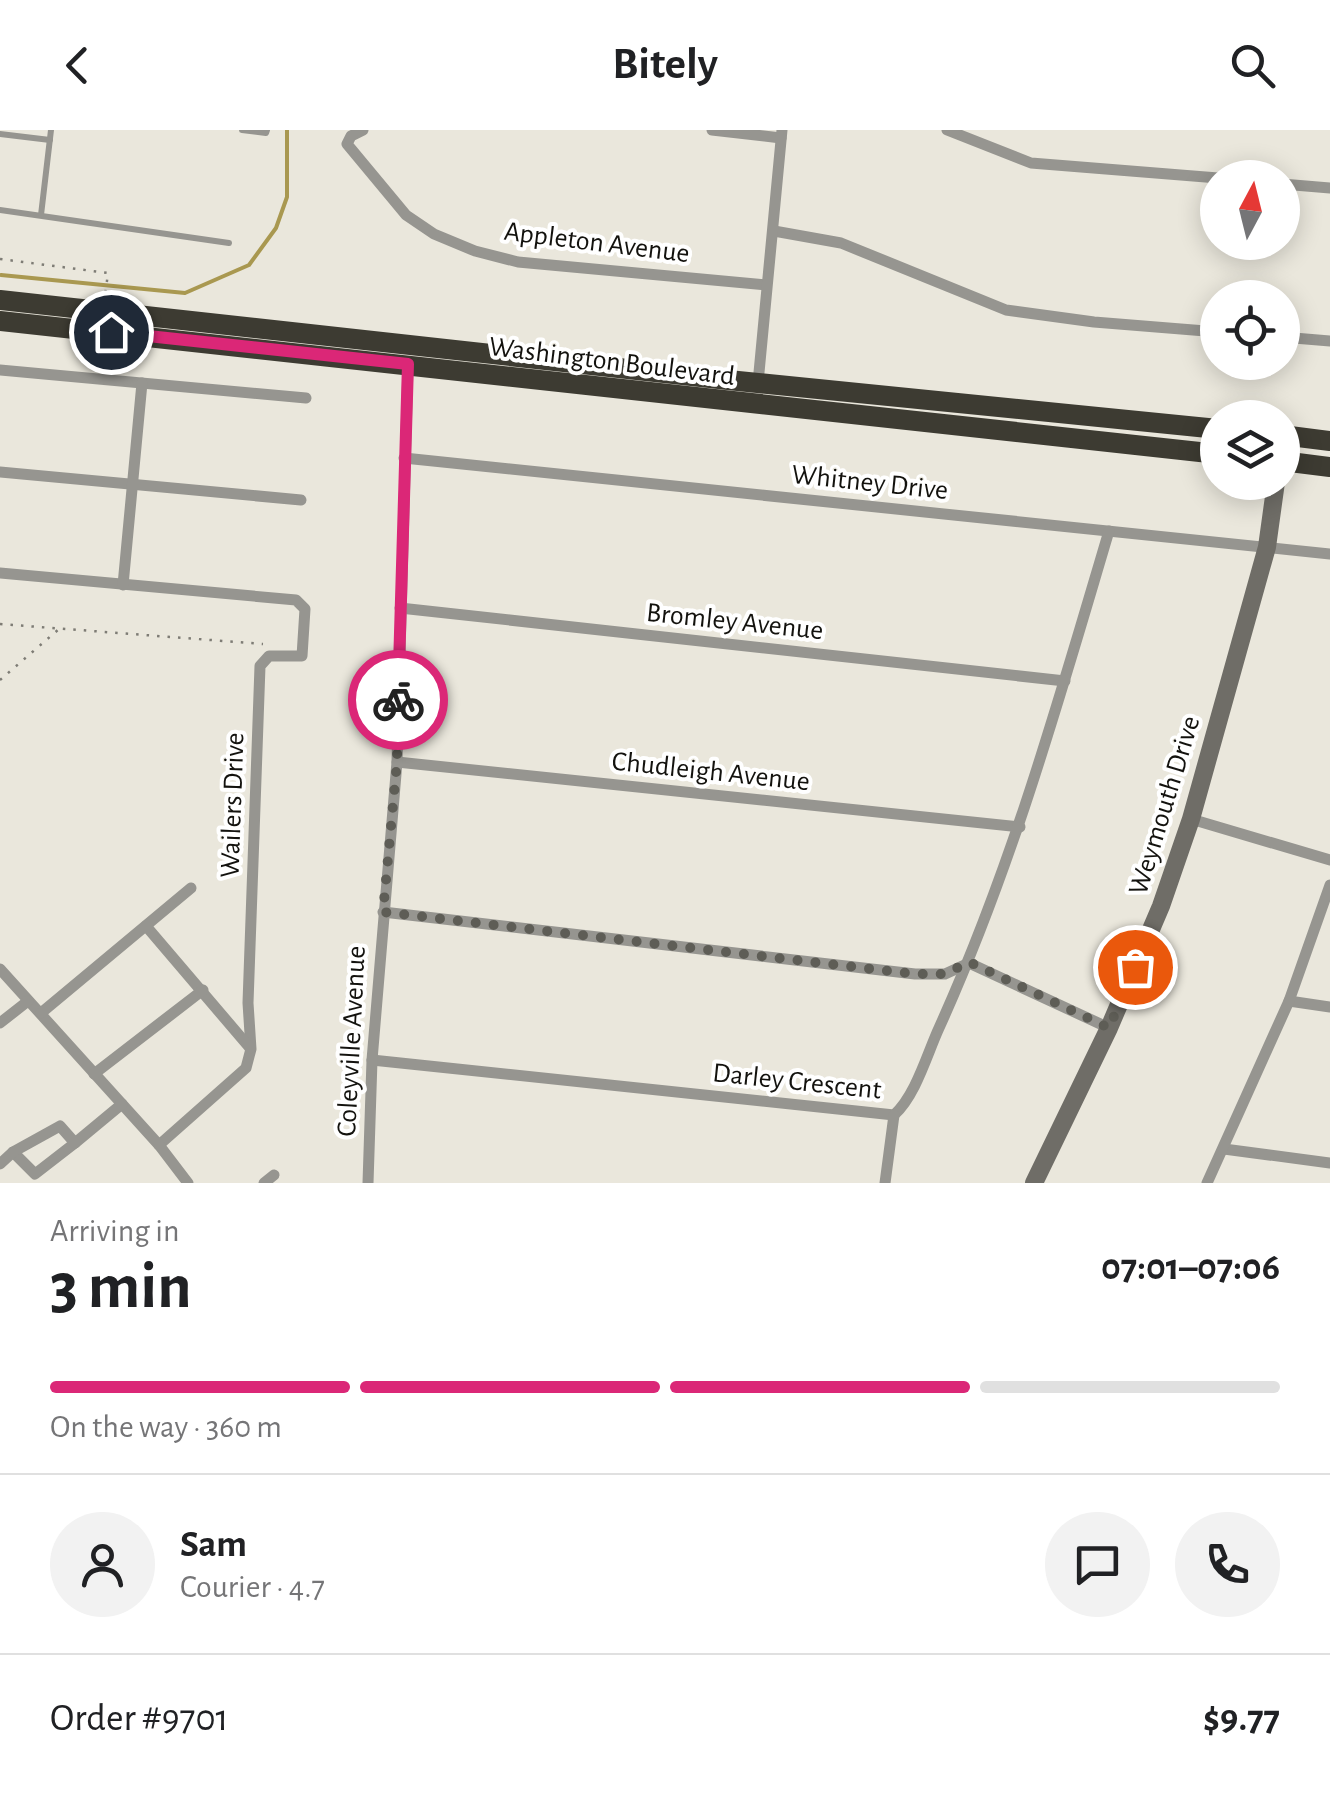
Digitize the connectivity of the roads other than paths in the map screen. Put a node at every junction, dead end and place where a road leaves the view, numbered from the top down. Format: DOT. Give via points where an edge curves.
graph roads {
  1 [pos="51,130"];
  2 [pos="242,130"];
  3 [pos="266,130"];
  4 [pos="363,130"];
  5 [pos="712,130"];
  6 [pos="948,130"];
  7 [pos="0,134"];
  8 [pos="781,134"];
  9 [pos="50,140"];
  10 [pos="1200,177"];
  11 [pos="1300,186"];
  12 [pos="1330,188"];
  13 [pos="0,210"];
  14 [pos="41,216"];
  15 [pos="774,231"];
  16 [pos="229,243"];
  17 [pos="766,284"];
  18 [pos="5,299"];
  19 [pos="0,321"];
  20 [pos="1200,331"];
  21 [pos="1300,339"];
  22 [pos="1330,341"];
  23 [pos="408,364"];
  24 [pos="0,370"];
  25 [pos="142,383"];
  26 [pos="758,383"];
  27 [pos="306,398"];
  28 [pos="1200,427"];
  29 [pos="1300,438"];
  30 [pos="1330,441"];
  31 [pos="1200,452"];
  32 [pos="404,458"];
  33 [pos="1300,464"];
  34 [pos="1330,466"];
  35 [pos="0,472"];
  36 [pos="132,484"];
  37 [pos="301,500"];
  38 [pos="1274,500"];
  39 [pos="1109,531"];
  40 [pos="1267,548"];
  41 [pos="1330,554"];
  42 [pos="0,574"];
  43 [pos="123,584"];
  44 [pos="400,608"];
  45 [pos="1065,681"];
  46 [pos="397,762"];
  47 [pos="1190,819"];
  48 [pos="1020,827"];
  49 [pos="1330,860"];
  50 [pos="1330,885"];
  51 [pos="191,888"];
  52 [pos="383,912"];
  53 [pos="146,926"];
  54 [pos="969,962"];
  55 [pos="0,969"];
  56 [pos="203,990"];
  57 [pos="28,1001"];
  58 [pos="1289,1002"];
  59 [pos="1330,1007"];
  60 [pos="41,1013"];
  61 [pos="0,1023"];
  62 [pos="1109,1028"];
  63 [pos="250,1049"];
  64 [pos="372,1060"];
  65 [pos="94,1074"];
  66 [pos="122,1104"];
  67 [pos="894,1115"];
  68 [pos="75,1143"];
  69 [pos="159,1145"];
  70 [pos="1224,1149"];
  71 [pos="13,1152"];
  72 [pos="1330,1162"];
  73 [pos="0,1164"];
  74 [pos="188,1183"];
  75 [pos="368,1183"];
  76 [pos="885,1183"];
  77 [pos="1034,1183"];
  78 [pos="1206,1183"];
  1 -- 9 [label="lane"];
  2 -- 3 [label="lane"];
  4 -- 17 [label="street, Appleton Avenue" via="348,140 406,215 475,251 518,262"];
  5 -- 8 [label="street"];
  6 -- 10 [label="street" via="1032,163"];
  7 -- 9 [label="lane"];
  8 -- 15 [label="street"];
  9 -- 14 [label="lane"];
  11 -- 12 [label="street"];
  13 -- 14 [label="lane"];
  14 -- 16 [label="lane"];
  15 -- 17 [label="street"];
  15 -- 20 [label="street" via="841,243 1006,310"];
  17 -- 26 [label="street"];
  18 -- 26 [label="highway, Washington Boulevard"];
  19 -- 23 [label="highway, Washington Boulevard"];
  21 -- 22 [label="street"];
  23 -- 31 [label="highway, Washington Boulevard"];
  23 -- 32 [label="street, Coleyville Avenue"];
  24 -- 25 [label="street"];
  25 -- 27 [label="street"];
  25 -- 36 [label="street"];
  26 -- 28 [label="highway, Washington Boulevard"];
  29 -- 30 [label="highway"];
  32 -- 39 [label="street, Whitney Drive"];
  32 -- 44 [label="street, Coleyville Avenue"];
  33 -- 34 [label="highway"];
  35 -- 36 [label="street"];
  36 -- 37 [label="street"];
  36 -- 43 [label="street"];
  38 -- 40 [label="street, Weymouth Drive"];
  39 -- 40 [label="street, Whitney Drive"];
  39 -- 45 [label="street, Darley Crescent"];
  40 -- 41 [label="street, Whitney Drive"];
  40 -- 47 [label="street, Weymouth Drive"];
  42 -- 43 [label="street"];
  43 -- 63 [label="street, Wailers Drive" via="296,600 306,612 304,653 269,656 260,666"];
  44 -- 45 [label="street, Bromley Avenue"];
  44 -- 46 [label="street, Coleyville Avenue"];
  45 -- 48 [label="street, Darley Crescent"];
  46 -- 48 [label="street, Chudleigh Avenue"];
  46 -- 52 [label="street, Coleyville Avenue"];
  47 -- 49 [label="street"];
  47 -- 62 [label="street, Weymouth Drive" via="1162,906"];
  48 -- 54 [label="street, Darley Crescent"];
  50 -- 58 [label="street"];
  51 -- 53 [label="street"];
  52 -- 54 [label="street" via="915,974 945,974"];
  52 -- 64 [label="street, Coleyville Avenue"];
  53 -- 56 [label="street"];
  53 -- 60 [label="street"];
  54 -- 62 [label="street"];
  54 -- 67 [label="street, Darley Crescent"];
  55 -- 57 [label="street"];
  56 -- 63 [label="street"];
  56 -- 65 [label="street"];
  57 -- 60 [label="street"];
  57 -- 61 [label="street"];
  58 -- 59 [label="street"];
  58 -- 70 [label="street"];
  60 -- 65 [label="street"];
  62 -- 77 [label="street, Weymouth Drive"];
  63 -- 69 [label="street" via="246,1068"];
  64 -- 67 [label="street, Darley Crescent"];
  64 -- 75 [label="street, Coleyville Avenue"];
  65 -- 66 [label="street"];
  66 -- 68 [label="street"];
  66 -- 69 [label="street"];
  67 -- 76 [label="street"];
  68 -- 71 [label="street" via="60,1126"];
  68 -- 71 [label="street" via="35,1174"];
  69 -- 74 [label="street"];
  70 -- 72 [label="street"];
  70 -- 78 [label="street"];
  71 -- 73 [label="street"];
}
